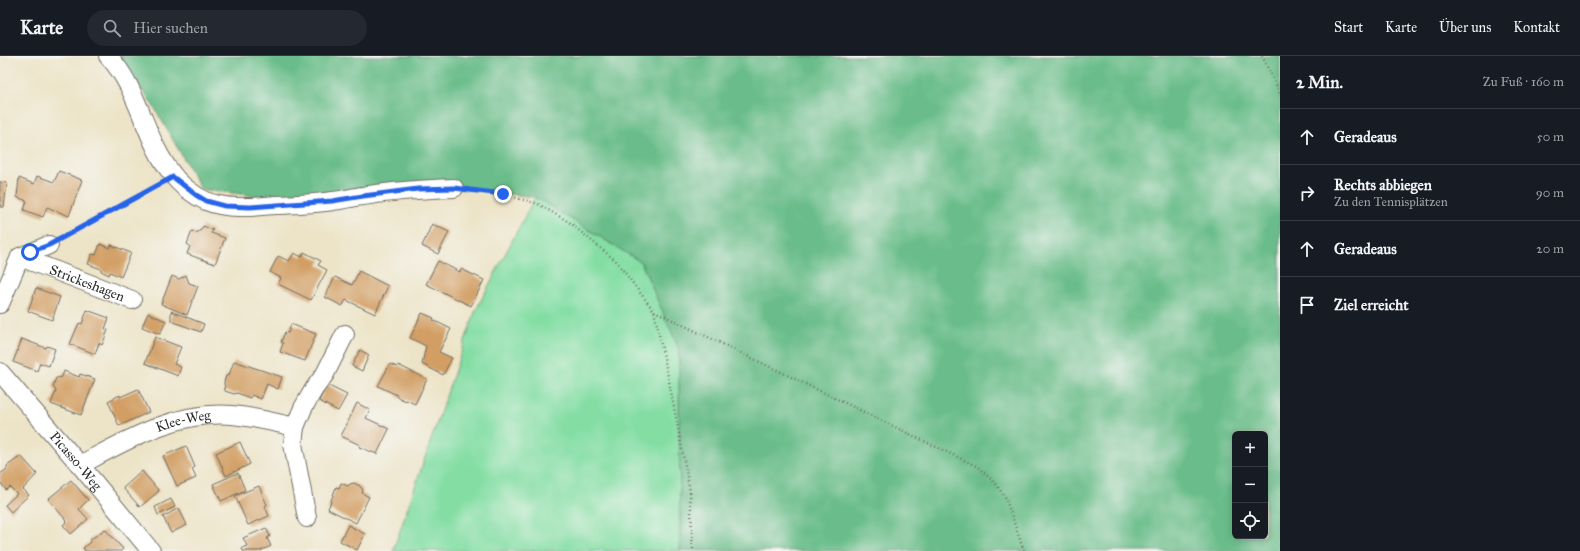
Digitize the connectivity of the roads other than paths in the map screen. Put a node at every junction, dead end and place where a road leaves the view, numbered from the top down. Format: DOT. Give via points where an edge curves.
graph roads {
  1 [pos="108,56"];
  2 [pos="454,188"];
  3 [pos="49,245"];
  4 [pos="20,257"];
  5 [pos="132,300"];
  6 [pos="0,304"];
  7 [pos="345,334"];
  8 [pos="0,372"];
  9 [pos="294,427"];
  10 [pos="80,465"];
  11 [pos="307,518"];
  12 [pos="151,551"];
  1 -- 2 [label="street" via="135,99 158,154 173,177 206,201 225,206 250,207 332,201 418,189"];
  3 -- 4 [label="street, Strickeshagen"];
  4 -- 5 [label="street, Strickeshagen"];
  4 -- 6 [label="street"];
  7 -- 9 [label="street"];
  8 -- 10 [label="street, Picasso-Weg"];
  9 -- 10 [label="street, Klee-Weg" via="231,415 188,418 170,422 130,439"];
  9 -- 11 [label="street" via="293,444"];
  10 -- 12 [label="street, Picasso-Weg"];
}
